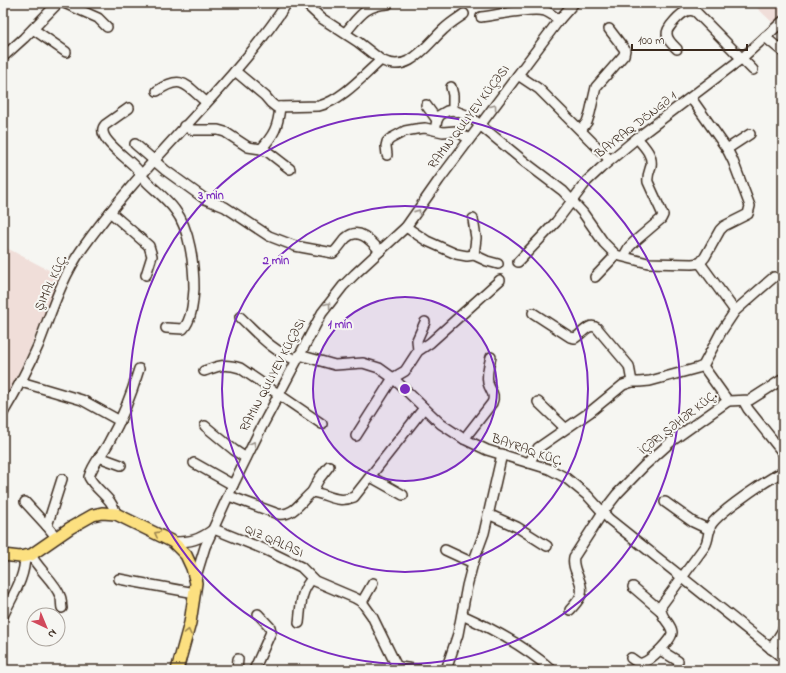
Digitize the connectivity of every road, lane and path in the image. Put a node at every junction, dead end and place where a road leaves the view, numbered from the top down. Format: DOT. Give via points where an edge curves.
graph roads {
  1 [pos="58,3"];
  2 [pos="64,3"];
  3 [pos="287,3"];
  4 [pos="305,3"];
  5 [pos="506,3"];
  6 [pos="574,3"];
  7 [pos="388,4"];
  8 [pos="505,13"];
  9 [pos="464,14"];
  10 [pos="481,17"];
  11 [pos="559,20"];
  12 [pos="783,21"];
  13 [pos="107,27"];
  14 [pos="33,29"];
  15 [pos="609,29"];
  16 [pos="345,33"];
  17 [pos="766,37"];
  18 [pos="677,50"];
  19 [pos="66,52"];
  20 [pos="783,52"];
  21 [pos="3,57"];
  22 [pos="741,59"];
  23 [pos="381,60"];
  24 [pos="753,70"];
  25 [pos="235,71"];
  26 [pos="518,75"];
  27 [pos="451,87"];
  28 [pos="157,91"];
  29 [pos="691,98"];
  30 [pos="206,102"];
  31 [pos="426,105"];
  32 [pos="280,107"];
  33 [pos="129,108"];
  34 [pos="453,110"];
  35 [pos="437,120"];
  36 [pos="480,125"];
  37 [pos="184,126"];
  38 [pos="434,130"];
  39 [pos="581,130"];
  40 [pos="750,134"];
  41 [pos="637,138"];
  42 [pos="470,139"];
  43 [pos="135,144"];
  44 [pos="261,149"];
  45 [pos="727,149"];
  46 [pos="387,155"];
  47 [pos="154,160"];
  48 [pos="610,160"];
  49 [pos="290,169"];
  50 [pos="141,175"];
  51 [pos="572,200"];
  52 [pos="110,212"];
  53 [pos="473,220"];
  54 [pos="406,227"];
  55 [pos="380,251"];
  56 [pos="474,255"];
  57 [pos="620,256"];
  58 [pos="518,262"];
  59 [pos="700,263"];
  60 [pos="498,264"];
  61 [pos="146,275"];
  62 [pos="595,277"];
  63 [pos="774,277"];
  64 [pos="500,280"];
  65 [pos="735,311"];
  66 [pos="533,313"];
  67 [pos="240,317"];
  68 [pos="425,322"];
  69 [pos="166,328"];
  70 [pos="418,351"];
  71 [pos="491,357"];
  72 [pos="298,358"];
  73 [pos="703,366"];
  74 [pos="138,369"];
  75 [pos="204,371"];
  76 [pos="394,378"];
  77 [pos="783,379"];
  78 [pos="21,382"];
  79 [pos="632,382"];
  80 [pos="278,394"];
  81 [pos="728,401"];
  82 [pos="538,402"];
  83 [pos="744,402"];
  84 [pos="424,408"];
  85 [pos="3,413"];
  86 [pos="120,421"];
  87 [pos="322,424"];
  88 [pos="205,426"];
  89 [pos="565,428"];
  90 [pos="356,436"];
  91 [pos="464,439"];
  92 [pos="783,453"];
  93 [pos="502,454"];
  94 [pos="99,457"];
  95 [pos="246,458"];
  96 [pos="529,463"];
  97 [pos="194,464"];
  98 [pos="121,465"];
  99 [pos="329,466"];
  100 [pos="783,472"];
  101 [pos="371,477"];
  102 [pos="62,479"];
  103 [pos="233,484"];
  104 [pos="312,492"];
  105 [pos="229,496"];
  106 [pos="403,496"];
  107 [pos="25,502"];
  108 [pos="665,502"];
  109 [pos="603,512"];
  110 [pos="116,514"];
  111 [pos="488,514"];
  112 [pos="47,526"];
  113 [pos="214,529"];
  114 [pos="710,530"];
  115 [pos="56,537"];
  116 [pos="173,542"];
  117 [pos="547,546"];
  118 [pos="445,550"];
  119 [pos="3,555"];
  120 [pos="28,555"];
  121 [pos="473,563"];
  122 [pos="682,577"];
  123 [pos="119,579"];
  124 [pos="312,580"];
  125 [pos="374,583"];
  126 [pos="632,587"];
  127 [pos="196,588"];
  128 [pos="362,602"];
  129 [pos="62,607"];
  130 [pos="570,610"];
  131 [pos="661,611"];
  132 [pos="258,614"];
  133 [pos="462,614"];
  134 [pos="3,616"];
  135 [pos="299,623"];
  136 [pos="783,630"];
  137 [pos="771,649"];
  138 [pos="660,650"];
  139 [pos="631,658"];
  140 [pos="783,658"];
  141 [pos="238,660"];
  142 [pos="678,661"];
  143 [pos="178,670"];
  144 [pos="237,670"];
  145 [pos="254,670"];
  146 [pos="420,670"];
  147 [pos="446,670"];
  148 [pos="552,670"];
  1 -- 14 [label="street"];
  2 -- 13 [label="street" via="98,18"];
  3 -- 25 [label="street, ŞIMAL KÜÇ."];
  4 -- 16 [label="street" via="321,18"];
  5 -- 8 [label="street"];
  6 -- 11 [label="street, RAMIN QULIYEV KÜÇƏSI"];
  7 -- 16 [label="street" via="377,5 366,11"];
  8 -- 10 [label="street"];
  8 -- 11 [label="street" via="538,10"];
  9 -- 23 [label="street" via="408,62 395,64"];
  11 -- 26 [label="street, RAMIN QULIYEV KÜÇƏSI"];
  12 -- 17 [label="street, BAYRAQ DÖNGƏ 1"];
  14 -- 19 [label="street"];
  14 -- 21 [label="street"];
  15 -- 39 [label="street" via="625,50 624,55 596,87 587,122"];
  16 -- 23 [label="street"];
  17 -- 20 [label="street"];
  17 -- 22 [label="street, BAYRAQ DÖNGƏ 1"];
  18 -- 22 [label="street" via="668,40 667,30 681,15 692,10"];
  22 -- 24 [label="street"];
  22 -- 29 [label="street, BAYRAQ DÖNGƏ 1"];
  23 -- 32 [label="street" via="341,95 326,104"];
  25 -- 30 [label="street, ŞIMAL KÜÇ."];
  25 -- 32 [label="street" via="276,107"];
  36 -- 26 [label="street, RAMIN QULIYEV KÜÇƏSI, one-way"];
  26 -- 39 [label="street" via="539,89"];
  27 -- 34 [label="street"];
  28 -- 30 [label="street" via="173,82 182,82"];
  29 -- 41 [label="street, BAYRAQ DÖNGƏ 1"];
  29 -- 45 [label="street"];
  30 -- 37 [label="street, ŞIMAL KÜÇ."];
  31 -- 35 [label="street"];
  32 -- 44 [label="street" via="276,130"];
  33 -- 50 [label="street" via="105,125 102,131 110,144 130,161"];
  34 -- 35 [label="street" via="446,111"];
  34 -- 36 [label="street" via="469,116"];
  35 -- 38 [label="street"];
  36 -- 42 [label="street, RAMIN QULIYEV KÜÇƏSI"];
  36 -- 51 [label="street"];
  37 -- 44 [label="street" via="193,130 218,130 248,147"];
  37 -- 47 [label="street, ŞIMAL KÜÇ."];
  38 -- 42 [label="street" via="456,131"];
  38 -- 46 [label="street" via="425,128 405,131 387,142"];
  39 -- 48 [label="street"];
  40 -- 45 [label="street"];
  41 -- 48 [label="street, BAYRAQ DÖNGƏ 1"];
  41 -- 57 [label="street" via="651,158 647,178 663,215"];
  54 -- 42 [label="street, RAMIN QULIYEV KÜÇƏSI, one-way"];
  43 -- 47 [label="street"];
  44 -- 49 [label="street"];
  45 -- 59 [label="street" via="750,210 748,214 720,230"];
  47 -- 50 [label="street, ŞIMAL KÜÇ."];
  47 -- 55 [label="street" via="205,199 225,207 269,236 312,250 333,253 348,236 359,234 365,236"];
  48 -- 51 [label="street, BAYRAQ DÖNGƏ 1" via="587,181"];
  50 -- 52 [label="street, ŞIMAL KÜÇ."];
  50 -- 69 [label="street" via="182,220 191,255 194,279 190,316 183,329"];
  51 -- 57 [label="street" via="604,243"];
  51 -- 58 [label="street, BAYRAQ DÖNGƏ 1" via="556,222"];
  52 -- 61 [label="street" via="149,246 152,256"];
  52 -- 78 [label="street, ŞIMAL KÜÇ." via="70,268"];
  53 -- 56 [label="street" via="476,238"];
  54 -- 55 [label="street, RAMIN QULIYEV KÜÇƏSI"];
  54 -- 56 [label="street" via="427,241 456,254"];
  72 -- 55 [label="street, RAMIN QULIYEV KÜÇƏSI, one-way" via="332,299"];
  56 -- 60 [label="street"];
  57 -- 59 [label="street" via="648,263"];
  57 -- 62 [label="street"];
  59 -- 65 [label="street"];
  63 -- 65 [label="street"];
  64 -- 70 [label="street"];
  65 -- 73 [label="street"];
  66 -- 79 [label="street" via="570,337 575,338 590,326 597,328 630,366"];
  67 -- 72 [label="street, BAYRAQ KÜÇ." via="273,348 283,355"];
  68 -- 70 [label="street" via="417,340"];
  70 -- 76 [label="street" via="405,370"];
  71 -- 91 [label="street" via="487,372 488,384 494,398"];
  72 -- 76 [label="street, BAYRAQ KÜÇ." via="335,365 363,362 379,368"];
  72 -- 80 [label="street, RAMIN QULIYEV KÜÇƏSI"];
  73 -- 79 [label="street" via="650,381"];
  73 -- 81 [label="street"];
  74 -- 86 [label="street"];
  75 -- 80 [label="street" via="230,365 250,374"];
  76 -- 84 [label="street, BAYRAQ KÜÇ."];
  76 -- 90 [label="street"];
  77 -- 83 [label="street, İÇƏRI ŞƏHƏR KÜÇ." via="759,396"];
  78 -- 85 [label="street, ŞIMAL KÜÇ."];
  78 -- 86 [label="street" via="82,400"];
  79 -- 89 [label="street" via="623,385 590,412"];
  80 -- 87 [label="street"];
  95 -- 80 [label="street, RAMIN QULIYEV KÜÇƏSI, one-way"];
  81 -- 83 [label="street, İÇƏRI ŞƏHƏR KÜÇ."];
  81 -- 109 [label="street, İÇƏRI ŞƏHƏR KÜÇ." via="673,440 644,466"];
  82 -- 89 [label="street"];
  83 -- 92 [label="street"];
  84 -- 91 [label="street, BAYRAQ KÜÇ." via="441,424"];
  84 -- 101 [label="street"];
  86 -- 94 [label="street"];
  88 -- 95 [label="street"];
  89 -- 96 [label="street" via="538,448"];
  91 -- 93 [label="street, BAYRAQ KÜÇ."];
  93 -- 96 [label="street, BAYRAQ KÜÇ."];
  93 -- 111 [label="street"];
  94 -- 98 [label="street"];
  94 -- 110 [label="street" via="89,477 109,499"];
  95 -- 103 [label="street, RAMIN QULIYEV KÜÇƏSI"];
  96 -- 109 [label="street, BAYRAQ KÜÇ." via="566,478"];
  97 -- 103 [label="street"];
  99 -- 104 [label="street"];
  100 -- 114 [label="street" via="724,511"];
  101 -- 104 [label="street" via="354,497 347,500 338,500"];
  101 -- 106 [label="street"];
  102 -- 112 [label="street"];
  103 -- 105 [label="street, RAMIN QULIYEV KÜÇƏSI"];
  104 -- 105 [label="street" via="286,515"];
  105 -- 113 [label="street, RAMIN QULIYEV KÜÇƏSI"];
  107 -- 112 [label="street"];
  108 -- 114 [label="street" via="693,522"];
  109 -- 122 [label="street, BAYRAQ KÜÇ."];
  109 -- 130 [label="street, İÇƏRI ŞƏHƏR KÜÇ." via="574,557 572,563 582,592"];
  110 -- 115 [label="main road" via="93,515"];
  116 -- 110 [label="main road, one-way"];
  111 -- 117 [label="street"];
  111 -- 121 [label="street"];
  112 -- 115 [label="street"];
  113 -- 116 [label="street" via="195,540"];
  113 -- 124 [label="street" via="301,567 308,572"];
  113 -- 127 [label="street, RAMIN QULIYEV KÜÇƏSI" via="200,563"];
  114 -- 122 [label="street" via="705,546"];
  115 -- 120 [label="main road"];
  116 -- 127 [label="main road" via="186,555"];
  118 -- 121 [label="street"];
  119 -- 120 [label="main road"];
  120 -- 129 [label="street" via="58,591"];
  120 -- 134 [label="street" via="22,578"];
  121 -- 133 [label="street"];
  122 -- 131 [label="street" via="664,601"];
  122 -- 137 [label="street, BAYRAQ KÜÇ."];
  123 -- 127 [label="street"];
  124 -- 128 [label="street"];
  124 -- 135 [label="street" via="303,594"];
  125 -- 128 [label="street"];
  126 -- 131 [label="street"];
  143 -- 127 [label="main road, RAMIN QULIYEV KÜÇƏSI, one-way"];
  128 -- 146 [label="street" via="372,616 396,665"];
  131 -- 138 [label="street" via="672,636"];
  132 -- 145 [label="street" via="270,627 271,632"];
  133 -- 147 [label="street"];
  133 -- 148 [label="street" via="503,636"];
  136 -- 137 [label="street"];
  137 -- 140 [label="street, BAYRAQ KÜÇ."];
  138 -- 139 [label="street" via="643,663"];
  138 -- 142 [label="street"];
  141 -- 144 [label="street"];
}
